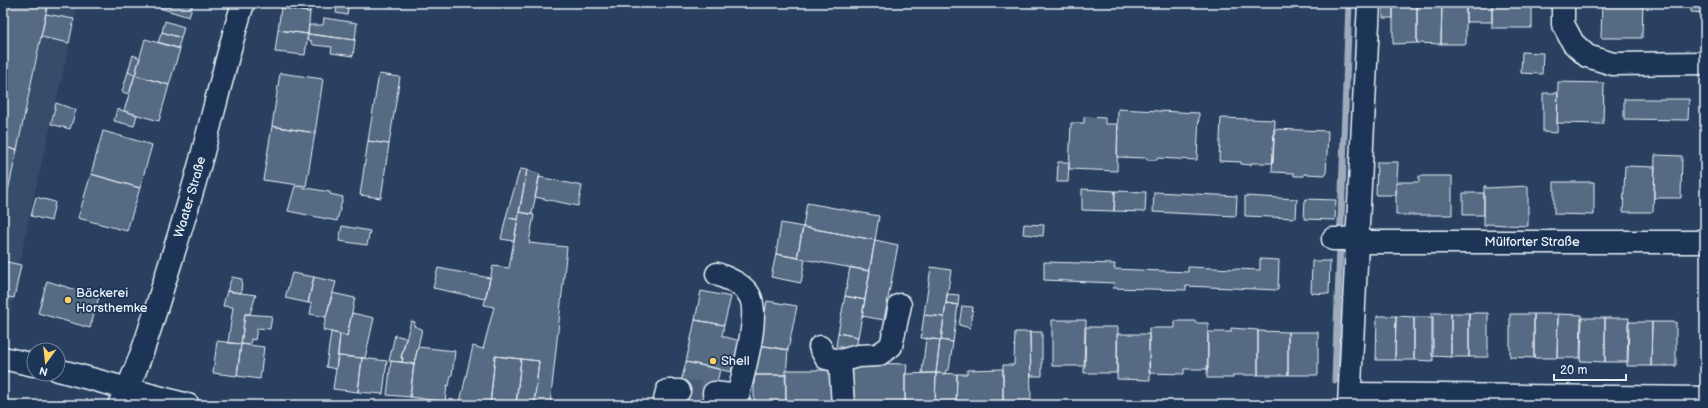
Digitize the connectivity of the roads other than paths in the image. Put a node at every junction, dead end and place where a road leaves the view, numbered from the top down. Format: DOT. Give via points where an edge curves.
graph roads {
  1 [pos="243,3"];
  2 [pos="1369,3"];
  3 [pos="1563,3"];
  4 [pos="1705,63"];
  5 [pos="1348,239"];
  6 [pos="1705,239"];
  7 [pos="717,274"];
  8 [pos="900,305"];
  9 [pos="820,347"];
  10 [pos="3,358"];
  11 [pos="840,361"];
  12 [pos="26,363"];
  13 [pos="66,373"];
  14 [pos="714,393"];
  15 [pos="124,397"];
  16 [pos="1705,398"];
  17 [pos="1350,399"];
  18 [pos="737,400"];
  19 [pos="188,405"];
  20 [pos="843,405"];
  1 -- 15 [label="street, Waater Straße" via="174,251"];
  2 -- 5 [label="street"];
  3 -- 4 [label="street" via="1563,24 1573,44 1587,56 1613,64"];
  5 -- 6 [label="street, Mülforter Straße" via="1698,242"];
  5 -- 17 [label="street"];
  7 -- 18 [label="street" via="739,284 750,294 754,308 754,324"];
  8 -- 11 [label="street" via="891,346 878,355 858,356"];
  9 -- 11 [label="street" via="826,358"];
  10 -- 12 [label="street"];
  11 -- 20 [label="street"];
  13 -- 15 [label="street"];
  14 -- 18 [label="street"];
  15 -- 19 [label="street"];
  16 -- 17 [label="street"];
}
